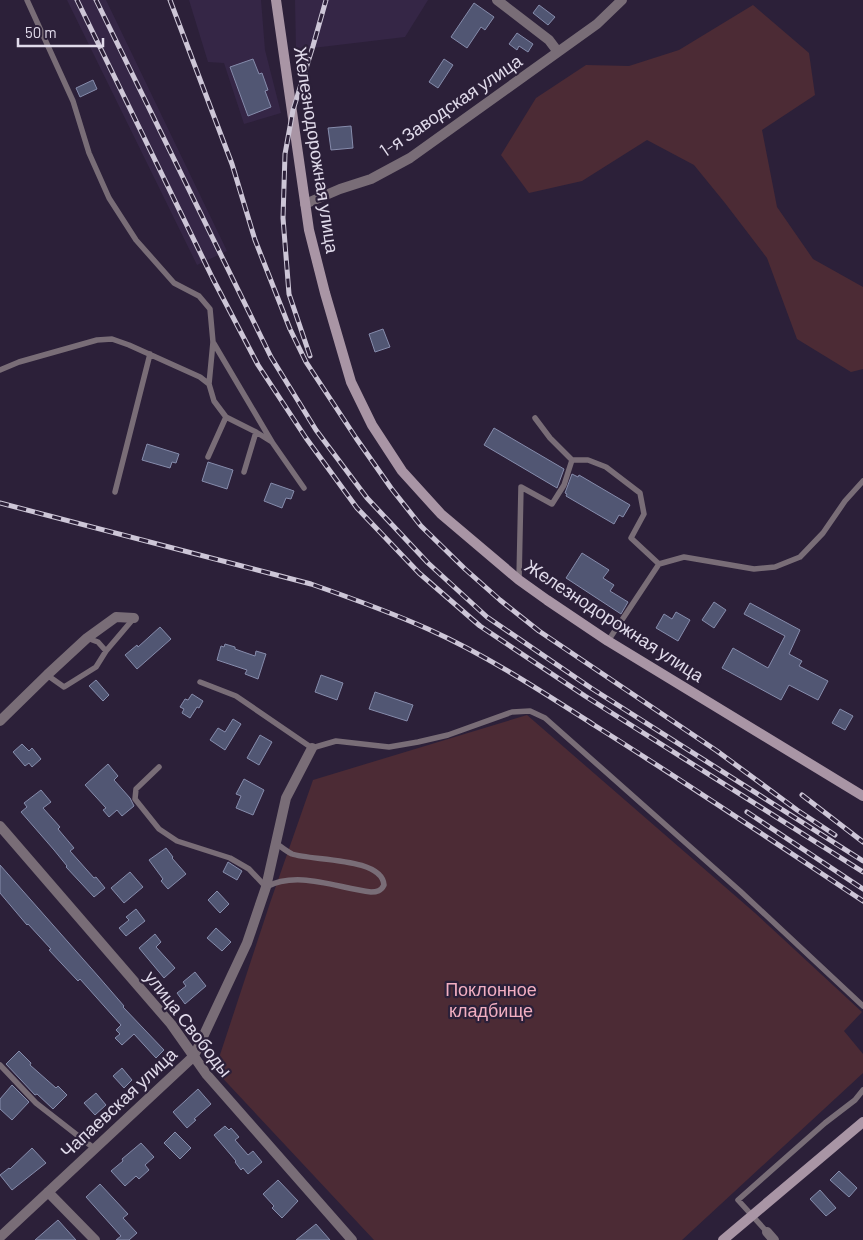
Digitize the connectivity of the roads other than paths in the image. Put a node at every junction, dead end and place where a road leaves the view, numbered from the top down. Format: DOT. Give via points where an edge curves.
graph roads {
  1 [pos="27,0"];
  2 [pos="276,0"];
  3 [pos="497,0"];
  4 [pos="622,0"];
  5 [pos="558,52"];
  6 [pos="305,204"];
  7 [pos="213,342"];
  8 [pos="150,354"];
  9 [pos="0,370"];
  10 [pos="209,384"];
  11 [pos="226,417"];
  12 [pos="535,418"];
  13 [pos="256,432"];
  14 [pos="272,442"];
  15 [pos="208,457"];
  16 [pos="572,460"];
  17 [pos="244,472"];
  18 [pos="863,481"];
  19 [pos="304,488"];
  20 [pos="115,492"];
  21 [pos="659,564"];
  22 [pos="519,580"];
  23 [pos="134,618"];
  24 [pos="87,638"];
  25 [pos="608,641"];
  26 [pos="106,651"];
  27 [pos="47,674"];
  28 [pos="200,682"];
  29 [pos="0,721"];
  30 [pos="312,748"];
  31 [pos="158,767"];
  32 [pos="863,796"];
  33 [pos="0,826"];
  34 [pos="276,843"];
  35 [pos="266,887"];
  36 [pos="863,1006"];
  37 [pos="194,1056"];
  38 [pos="0,1066"];
  39 [pos="863,1090"];
  40 [pos="863,1124"];
  41 [pos="95,1149"];
  42 [pos="48,1192"];
  43 [pos="753,1218"];
  44 [pos="770,1236"];
  45 [pos="0,1237"];
  46 [pos="95,1240"];
  47 [pos="352,1240"];
  48 [pos="722,1240"];
  1 -- 7 [label="lane" via="73,101 89,153 109,198 136,240 174,283 199,296 210,309"];
  2 -- 6 [label="street, Железнодорожная улица"];
  3 -- 5 [label="street" via="550,40"];
  4 -- 5 [label="street, 1-я Заводская улица" via="597,24"];
  5 -- 6 [label="street, 1-я Заводская улица" via="410,158 371,179 340,188"];
  6 -- 22 [label="street, Железнодорожная улица" via="325,293 352,382 372,425 402,471 441,514"];
  7 -- 10 [label="lane"];
  7 -- 14 [label="lane"];
  8 -- 9 [label="lane" via="112,340 97,340"];
  8 -- 10 [label="lane"];
  8 -- 20 [label="lane"];
  10 -- 11 [label="lane" via="214,401"];
  11 -- 13 [label="lane"];
  11 -- 15 [label="lane"];
  12 -- 16 [label="lane"];
  13 -- 14 [label="lane"];
  13 -- 17 [label="lane"];
  14 -- 19 [label="lane"];
  16 -- 21 [label="lane" via="588,460 606,467 640,493 644,514 631,538"];
  16 -- 22 [label="lane" via="564,485 552,504 521,487"];
  18 -- 21 [label="lane" via="824,533 800,557 775,567 754,569 684,557"];
  21 -- 25 [label="lane"];
  22 -- 25 [label="street, Железнодорожная улица"];
  23 -- 24 [label="street" via="116,617"];
  23 -- 26 [label="lane"];
  24 -- 26 [label="lane" via="98,642"];
  24 -- 27 [label="street"];
  25 -- 32 [label="street, Железнодорожная улица"];
  26 -- 27 [label="lane" via="96,667 64,687"];
  27 -- 29 [label="street"];
  28 -- 30 [label="lane" via="236,696"];
  30 -- 34 [label="street, Чапаевская улица" via="286,798"];
  30 -- 36 [label="lane" via="336,740 389,747 418,742 512,712 530,711 545,718 740,891"];
  31 -- 35 [label="lane" via="136,789 135,799 159,829 177,842 230,858 249,869"];
  33 -- 37 [label="street, улица Свободы" via="171,1024"];
  34 -- 35 [label="street, Чапаевская улица"];
  34 -- 35 [label="lane" via="293,854 368,868 382,877 384,885 371,892 297,879 282,880"];
  35 -- 37 [label="street, Чапаевская улица" via="247,943"];
  37 -- 41 [label="street, Чапаевская улица"];
  37 -- 47 [label="street, улица Свободы" via="207,1075"];
  38 -- 41 [label="lane" via="36,1103"];
  39 -- 43 [label="lane" via="738,1200"];
  40 -- 43 [label="lane"];
  40 -- 48 [label="street"];
  41 -- 42 [label="street, Чапаевская улица"];
  42 -- 45 [label="street, Чапаевская улица"];
  42 -- 46 [label="street"];
  43 -- 44 [label="lane"];
}
